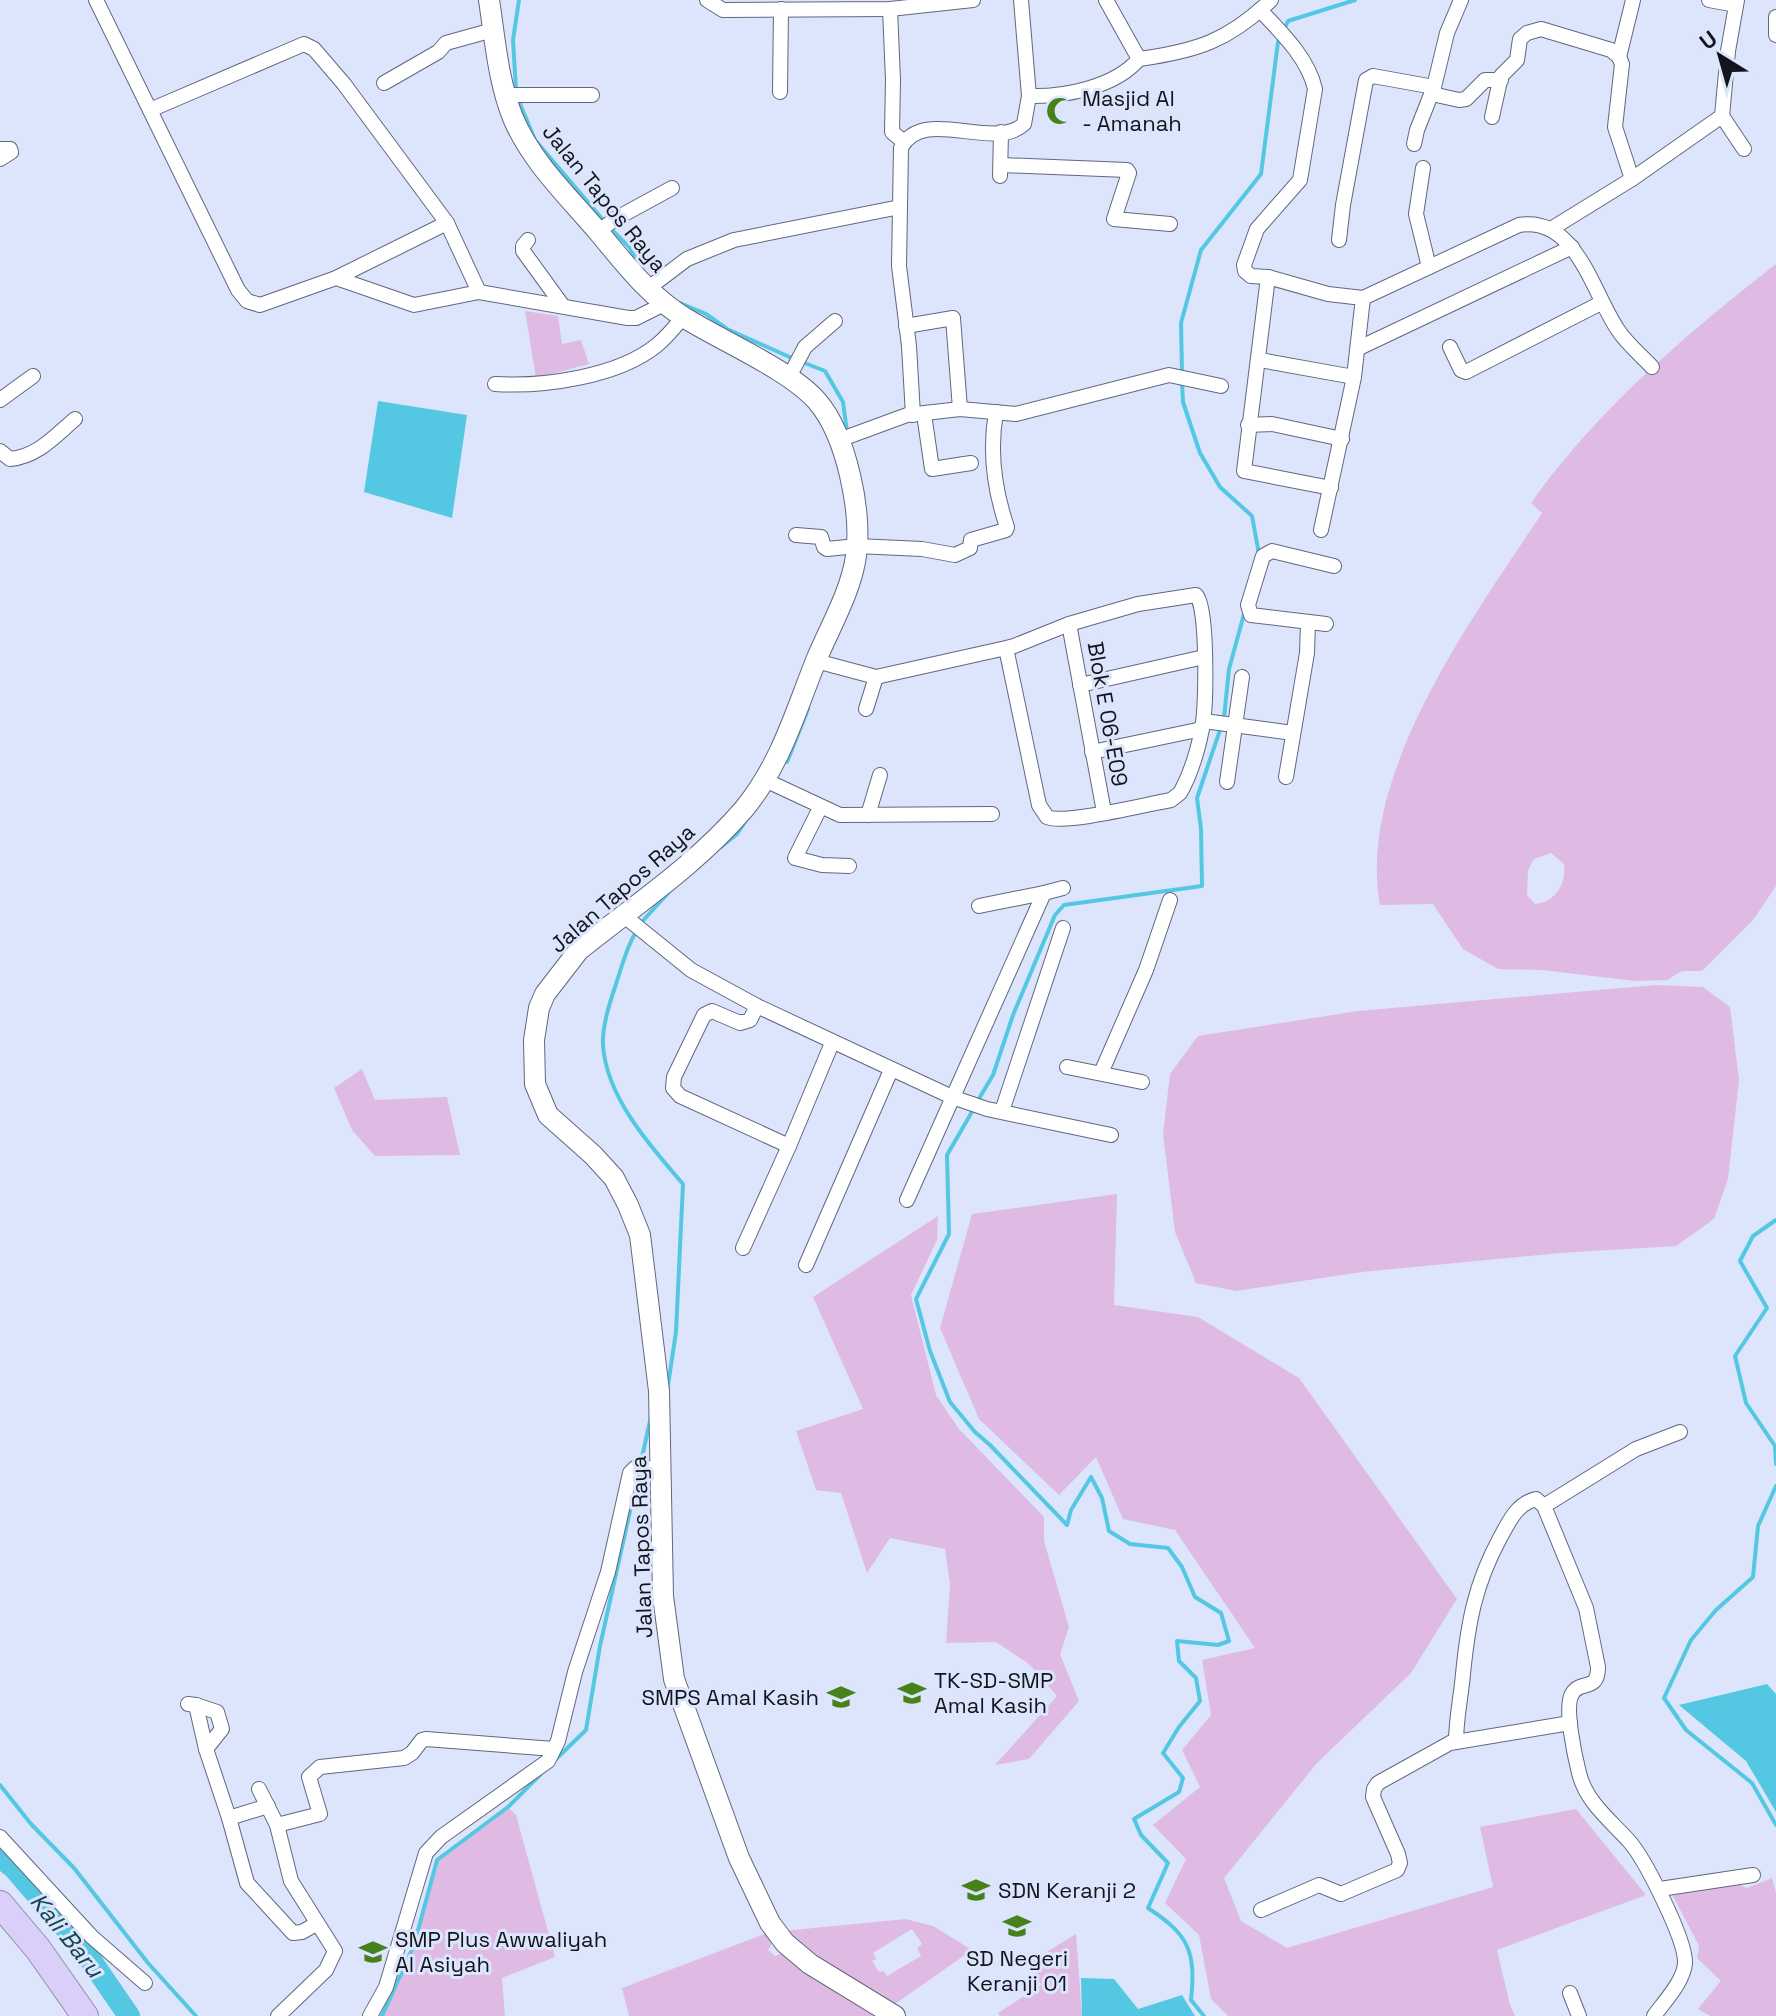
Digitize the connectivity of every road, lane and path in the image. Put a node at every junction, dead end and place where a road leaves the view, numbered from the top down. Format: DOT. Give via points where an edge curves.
graph roads {
  1 [pos="96,0"];
  2 [pos="489,0"];
  3 [pos="707,0"];
  4 [pos="973,0"];
  5 [pos="1021,0"];
  6 [pos="1106,0"];
  7 [pos="1461,0"];
  8 [pos="1633,0"];
  9 [pos="1709,0"];
  10 [pos="1736,2"];
  11 [pos="863,4"];
  12 [pos="1265,5"];
  13 [pos="781,9"];
  14 [pos="890,9"];
  15 [pos="1776,17"];
  16 [pos="493,30"];
  17 [pos="1776,35"];
  18 [pos="1619,57"];
  19 [pos="1139,59"];
  20 [pos="1501,80"];
  21 [pos="384,83"];
  22 [pos="1433,90"];
  23 [pos="780,92"];
  24 [pos="513,95"];
  25 [pos="592,95"];
  26 [pos="1029,96"];
  27 [pos="150,110"];
  28 [pos="1722,116"];
  29 [pos="1492,117"];
  30 [pos="1001,132"];
  31 [pos="904,142"];
  32 [pos="1414,144"];
  33 [pos="0,149"];
  34 [pos="1744,149"];
  35 [pos="0,159"];
  36 [pos="1423,168"];
  37 [pos="1632,179"];
  38 [pos="672,188"];
  39 [pos="900,207"];
  40 [pos="447,223"];
  41 [pos="1170,224"];
  42 [pos="605,226"];
  43 [pos="1551,229"];
  44 [pos="528,240"];
  45 [pos="1339,240"];
  46 [pos="1572,247"];
  47 [pos="1429,267"];
  48 [pos="1268,277"];
  49 [pos="336,278"];
  50 [pos="646,290"];
  51 [pos="479,292"];
  52 [pos="1363,298"];
  53 [pos="1601,303"];
  54 [pos="664,304"];
  55 [pos="563,306"];
  56 [pos="683,317"];
  57 [pos="835,321"];
  58 [pos="906,326"];
  59 [pos="1450,347"];
  60 [pos="1359,348"];
  61 [pos="1260,360"];
  62 [pos="1652,367"];
  63 [pos="792,371"];
  64 [pos="33,376"];
  65 [pos="1354,377"];
  66 [pos="495,384"];
  67 [pos="1221,386"];
  68 [pos="0,400"];
  69 [pos="960,409"];
  70 [pos="996,412"];
  71 [pos="919,414"];
  72 [pos="75,419"];
  73 [pos="1248,425"];
  74 [pos="842,439"];
  75 [pos="1342,439"];
  76 [pos="0,451"];
  77 [pos="971,463"];
  78 [pos="1331,488"];
  79 [pos="1321,530"];
  80 [pos="796,535"];
  81 [pos="864,547"];
  82 [pos="1334,566"];
  83 [pos="1308,623"];
  84 [pos="1069,624"];
  85 [pos="1326,624"];
  86 [pos="1006,648"];
  87 [pos="1204,657"];
  88 [pos="821,662"];
  89 [pos="876,677"];
  90 [pos="1242,677"];
  91 [pos="1080,685"];
  92 [pos="866,709"];
  93 [pos="1215,724"];
  94 [pos="1293,733"];
  95 [pos="1092,752"];
  96 [pos="880,775"];
  97 [pos="1286,777"];
  98 [pos="1227,782"];
  99 [pos="772,784"];
  100 [pos="820,808"];
  101 [pos="1104,812"];
  102 [pos="992,814"];
  103 [pos="868,815"];
  104 [pos="849,866"];
  105 [pos="1063,888"];
  106 [pos="1044,893"];
  107 [pos="1170,900"];
  108 [pos="979,906"];
  109 [pos="627,920"];
  110 [pos="1063,928"];
  111 [pos="757,1006"];
  112 [pos="832,1043"];
  113 [pos="1067,1067"];
  114 [pos="891,1070"];
  115 [pos="1101,1073"];
  116 [pos="1142,1082"];
  117 [pos="957,1100"];
  118 [pos="995,1110"];
  119 [pos="1111,1135"];
  120 [pos="789,1146"];
  121 [pos="907,1200"];
  122 [pos="743,1248"];
  123 [pos="806,1265"];
  124 [pos="1680,1432"];
  125 [pos="648,1469"];
  126 [pos="1544,1506"];
  127 [pos="192,1704"];
  128 [pos="1570,1723"];
  129 [pos="1456,1742"];
  130 [pos="554,1749"];
  131 [pos="259,1789"];
  132 [pos="268,1806"];
  133 [pos="229,1818"];
  134 [pos="277,1825"];
  135 [pos="0,1837"];
  136 [pos="1753,1875"];
  137 [pos="1660,1889"];
  138 [pos="0,1904"];
  139 [pos="1261,1910"];
  140 [pos="0,1923"];
  141 [pos="316,1924"];
  142 [pos="145,1983"];
  143 [pos="1570,1993"];
  144 [pos="71,2016"];
  145 [pos="85,2016"];
  146 [pos="278,2016"];
  147 [pos="370,2016"];
  148 [pos="895,2016"];
  149 [pos="1579,2016"];
  150 [pos="1654,2016"];
  1 -- 27 [label="street"];
  2 -- 16 [label="main road, Jalan Tapos Raya"];
  3 -- 13 [label="street" via="723,10"];
  4 -- 14 [label="street"];
  5 -- 26 [label="street"];
  6 -- 19 [label="street"];
  7 -- 22 [label="street"];
  8 -- 18 [label="street"];
  9 -- 10 [label="street"];
  10 -- 28 [label="street"];
  11 -- 13 [label="street"];
  11 -- 14 [label="street"];
  12 -- 19 [label="street" via="1201,48"];
  12 -- 48 [label="street" via="1315,89 1300,180 1257,229 1244,265 1251,276"];
  13 -- 23 [label="street"];
  14 -- 31 [label="street" via="892,132"];
  15 -- 17 [label="street"];
  16 -- 21 [label="street" via="446,43"];
  16 -- 24 [label="main road, Jalan Tapos Raya"];
  18 -- 20 [label="street" via="1541,29 1520,39 1517,60"];
  18 -- 37 [label="street" via="1623,71 1615,127"];
  19 -- 26 [label="street" via="1103,84"];
  20 -- 22 [label="street" via="1485,80 1466,99"];
  20 -- 29 [label="street"];
  22 -- 32 [label="street"];
  22 -- 45 [label="street" via="1373,76 1366,80"];
  24 -- 25 [label="street"];
  24 -- 42 [label="main road, Jalan Tapos Raya" via="514,121 538,161"];
  26 -- 30 [label="street" via="1024,124"];
  27 -- 40 [label="street" via="304,44 344,84"];
  27 -- 49 [label="street" via="247,301 260,305"];
  28 -- 34 [label="street"];
  28 -- 37 [label="street"];
  30 -- 31 [label="street" via="924,130"];
  30 -- 41 [label="street" via="1001,170 1127,170 1114,219"];
  31 -- 39 [label="street"];
  33 -- 35 [label="street" via="11,152"];
  36 -- 47 [label="street" via="1416,214"];
  37 -- 43 [label="street"];
  38 -- 42 [label="street"];
  39 -- 50 [label="street" via="734,240 687,259"];
  39 -- 58 [label="street"];
  40 -- 49 [label="street"];
  40 -- 51 [label="street"];
  42 -- 50 [label="main road, Jalan Tapos Raya"];
  43 -- 46 [label="street"];
  43 -- 47 [label="street" via="1519,225"];
  44 -- 55 [label="street" via="523,251"];
  46 -- 53 [label="street"];
  46 -- 60 [label="street"];
  47 -- 52 [label="street"];
  48 -- 52 [label="street"];
  48 -- 61 [label="street"];
  49 -- 51 [label="street" via="414,305"];
  50 -- 54 [label="main road, Jalan Tapos Raya"];
  51 -- 55 [label="street"];
  52 -- 60 [label="street"];
  53 -- 59 [label="street" via="1466,372"];
  53 -- 62 [label="street"];
  54 -- 55 [label="street" via="636,318"];
  54 -- 56 [label="main road, Jalan Tapos Raya"];
  56 -- 63 [label="main road, Jalan Tapos Raya"];
  56 -- 66 [label="street" via="657,345 617,365 549,384"];
  57 -- 63 [label="street" via="802,351"];
  58 -- 69 [label="street" via="953,318"];
  58 -- 71 [label="street"];
  60 -- 65 [label="street"];
  61 -- 65 [label="street"];
  61 -- 73 [label="street"];
  63 -- 74 [label="main road, Jalan Tapos Raya"];
  64 -- 68 [label="street"];
  65 -- 75 [label="street"];
  67 -- 70 [label="street" via="1169,375 1016,414"];
  69 -- 70 [label="street"];
  69 -- 71 [label="street"];
  70 -- 81 [label="street" via="994,479 1006,530 976,537 970,548 955,555"];
  71 -- 74 [label="street"];
  71 -- 77 [label="street" via="932,469"];
  72 -- 76 [label="street" via="22,458 10,459"];
  73 -- 75 [label="street" via="1272,424"];
  73 -- 78 [label="street" via="1244,471"];
  74 -- 81 [label="main road, Jalan Tapos Raya"];
  75 -- 78 [label="street"];
  78 -- 79 [label="street"];
  80 -- 81 [label="street" via="821,537 825,549"];
  81 -- 88 [label="main road, Jalan Tapos Raya"];
  82 -- 83 [label="street" via="1272,551 1263,556 1249,611"];
  83 -- 85 [label="street"];
  83 -- 94 [label="street"];
  84 -- 86 [label="street"];
  84 -- 87 [label="street" via="1194,594 1202,600"];
  84 -- 91 [label="street, Blok E 06-E09"];
  86 -- 89 [label="street"];
  86 -- 101 [label="street" via="1043,814 1055,820"];
  87 -- 91 [label="street"];
  87 -- 93 [label="street"];
  88 -- 89 [label="street"];
  88 -- 99 [label="main road, Jalan Tapos Raya"];
  89 -- 92 [label="street"];
  90 -- 93 [label="street"];
  91 -- 95 [label="street, Blok E 06-E09"];
  93 -- 94 [label="street"];
  93 -- 95 [label="street"];
  93 -- 98 [label="street"];
  93 -- 101 [label="street" via="1175,797"];
  94 -- 97 [label="street"];
  95 -- 101 [label="street, Blok E 06-E09"];
  96 -- 103 [label="street"];
  99 -- 100 [label="street"];
  99 -- 109 [label="main road, Jalan Tapos Raya"];
  100 -- 103 [label="street" via="840,815"];
  100 -- 104 [label="street" via="795,858"];
  102 -- 103 [label="street"];
  105 -- 106 [label="street"];
  106 -- 108 [label="street"];
  106 -- 117 [label="street"];
  107 -- 115 [label="street"];
  109 -- 111 [label="street" via="691,970"];
  109 -- 125 [label="main road, Jalan Tapos Raya" via="579,950 545,994 534,1040 535,1084 548,1115 614,1178 640,1235 659,1400"];
  110 -- 118 [label="street"];
  111 -- 112 [label="street"];
  111 -- 120 [label="street" via="750,1020 740,1023 712,1011 704,1015 673,1088 680,1096"];
  112 -- 114 [label="street"];
  112 -- 120 [label="street"];
  113 -- 115 [label="street"];
  114 -- 117 [label="street"];
  114 -- 123 [label="street"];
  115 -- 116 [label="street"];
  117 -- 118 [label="street"];
  117 -- 121 [label="street"];
  118 -- 119 [label="street"];
  120 -- 122 [label="street"];
  124 -- 126 [label="street" via="1636,1449"];
  125 -- 130 [label="street" via="630,1473 608,1572"];
  125 -- 148 [label="main road, Jalan Tapos Raya" via="674,1679 744,1870 785,1943"];
  126 -- 128 [label="street" via="1586,1608 1598,1667 1595,1682 1570,1697"];
  126 -- 129 [label="street" via="1536,1499 1513,1513 1480,1578 1466,1632"];
  127 -- 133 [label="street" via="217,1712 222,1729 206,1749"];
  128 -- 129 [label="street"];
  128 -- 137 [label="street" via="1579,1776 1589,1797 1638,1852"];
  129 -- 139 [label="street" via="1374,1789 1398,1854 1397,1870 1341,1894 1319,1885"];
  130 -- 134 [label="street" via="426,1739 404,1758 320,1767 309,1777 320,1814"];
  130 -- 147 [label="street" via="546,1764 426,1853 386,1987"];
  131 -- 132 [label="street"];
  132 -- 133 [label="street"];
  132 -- 134 [label="street"];
  133 -- 141 [label="street" via="254,1892 293,1933"];
  134 -- 141 [label="street" via="291,1881"];
  135 -- 142 [label="street" via="92,1937"];
  136 -- 137 [label="street"];
  137 -- 150 [label="street" via="1685,1963"];
  138 -- 145 [label="highway"];
  140 -- 144 [label="highway"];
  141 -- 146 [label="street" via="331,1942 334,1956"];
  143 -- 149 [label="street"];
}
